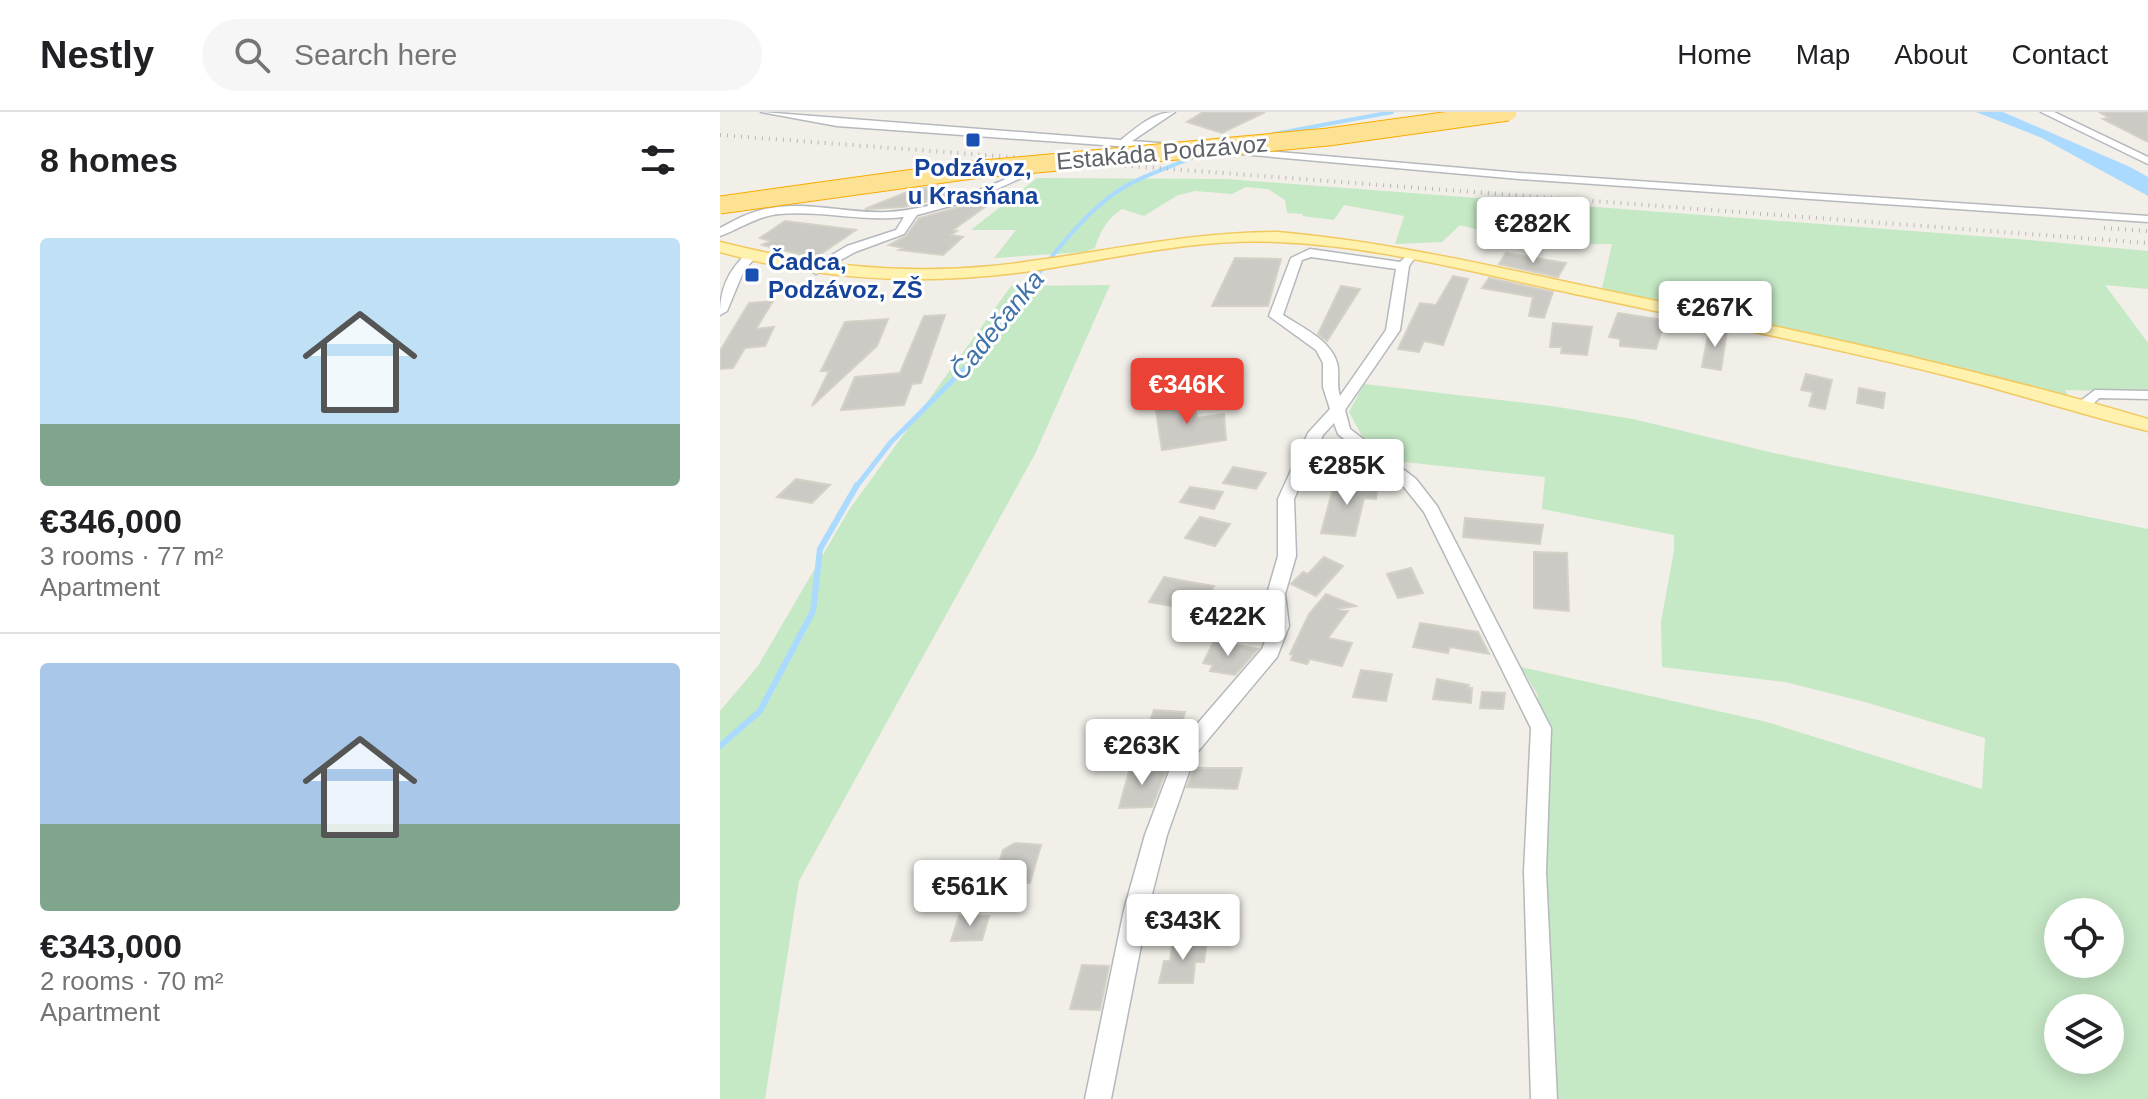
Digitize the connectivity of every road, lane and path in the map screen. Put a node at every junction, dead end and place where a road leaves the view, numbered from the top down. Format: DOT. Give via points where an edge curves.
graph roads {
  1 [pos="766,112"];
  2 [pos="1170,112"];
  3 [pos="1454,112"];
  4 [pos="1508,112"];
  5 [pos="2046,112"];
  6 [pos="801,115"];
  7 [pos="1124,143"];
  8 [pos="2148,161"];
  9 [pos="1025,174"];
  10 [pos="720,196"];
  11 [pos="720,205"];
  12 [pos="914,211"];
  13 [pos="2148,219"];
  14 [pos="720,232"];
  15 [pos="720,247"];
  16 [pos="751,256"];
  17 [pos="1406,261"];
  18 [pos="816,270"];
  19 [pos="720,311"];
  20 [pos="2148,395"];
  21 [pos="2084,405"];
  22 [pos="1338,410"];
  23 [pos="2148,425"];
  24 [pos="1358,445"];
  25 [pos="1309,454"];
  26 [pos="1098,1099"];
  27 [pos="1544,1099"];
  1 -- 6 [label="street"];
  2 -- 7 [label="street"];
  3 -- 10 [label="highway, Estakáda Podzávoz" via="943,165"];
  4 -- 11 [label="highway, Estakáda Podzávoz, bridge" via="1328,137 941,174"];
  5 -- 8 [label="street"];
  6 -- 7 [label="street"];
  7 -- 13 [label="street, bridge"];
  9 -- 12 [label="street"];
  12 -- 14 [label="street" via="873,216 782,210"];
  12 -- 18 [label="street" via="900,232 851,249"];
  15 -- 16 [label="main road"];
  16 -- 18 [label="main road"];
  16 -- 19 [label="street" via="738,268"];
  17 -- 18 [label="main road" via="1314,240 1254,237 911,276"];
  17 -- 21 [label="main road" via="1817,339"];
  17 -- 22 [label="street" via="1393,330"];
  17 -- 22 [label="street" via="1319,253 1304,254 1293,263 1276,316 1322,348"];
  20 -- 21 [label="street" via="2095,394"];
  21 -- 23 [label="main road"];
  22 -- 24 [label="street" via="1343,431"];
  22 -- 25 [label="street" via="1316,433"];
  24 -- 25 [label="street"];
  24 -- 27 [label="street" via="1410,483 1431,510 1541,728 1535,872"];
  25 -- 26 [label="street" via="1286,499 1287,556 1276,594 1280,626 1270,652 1186,751 1156,835"];
}
